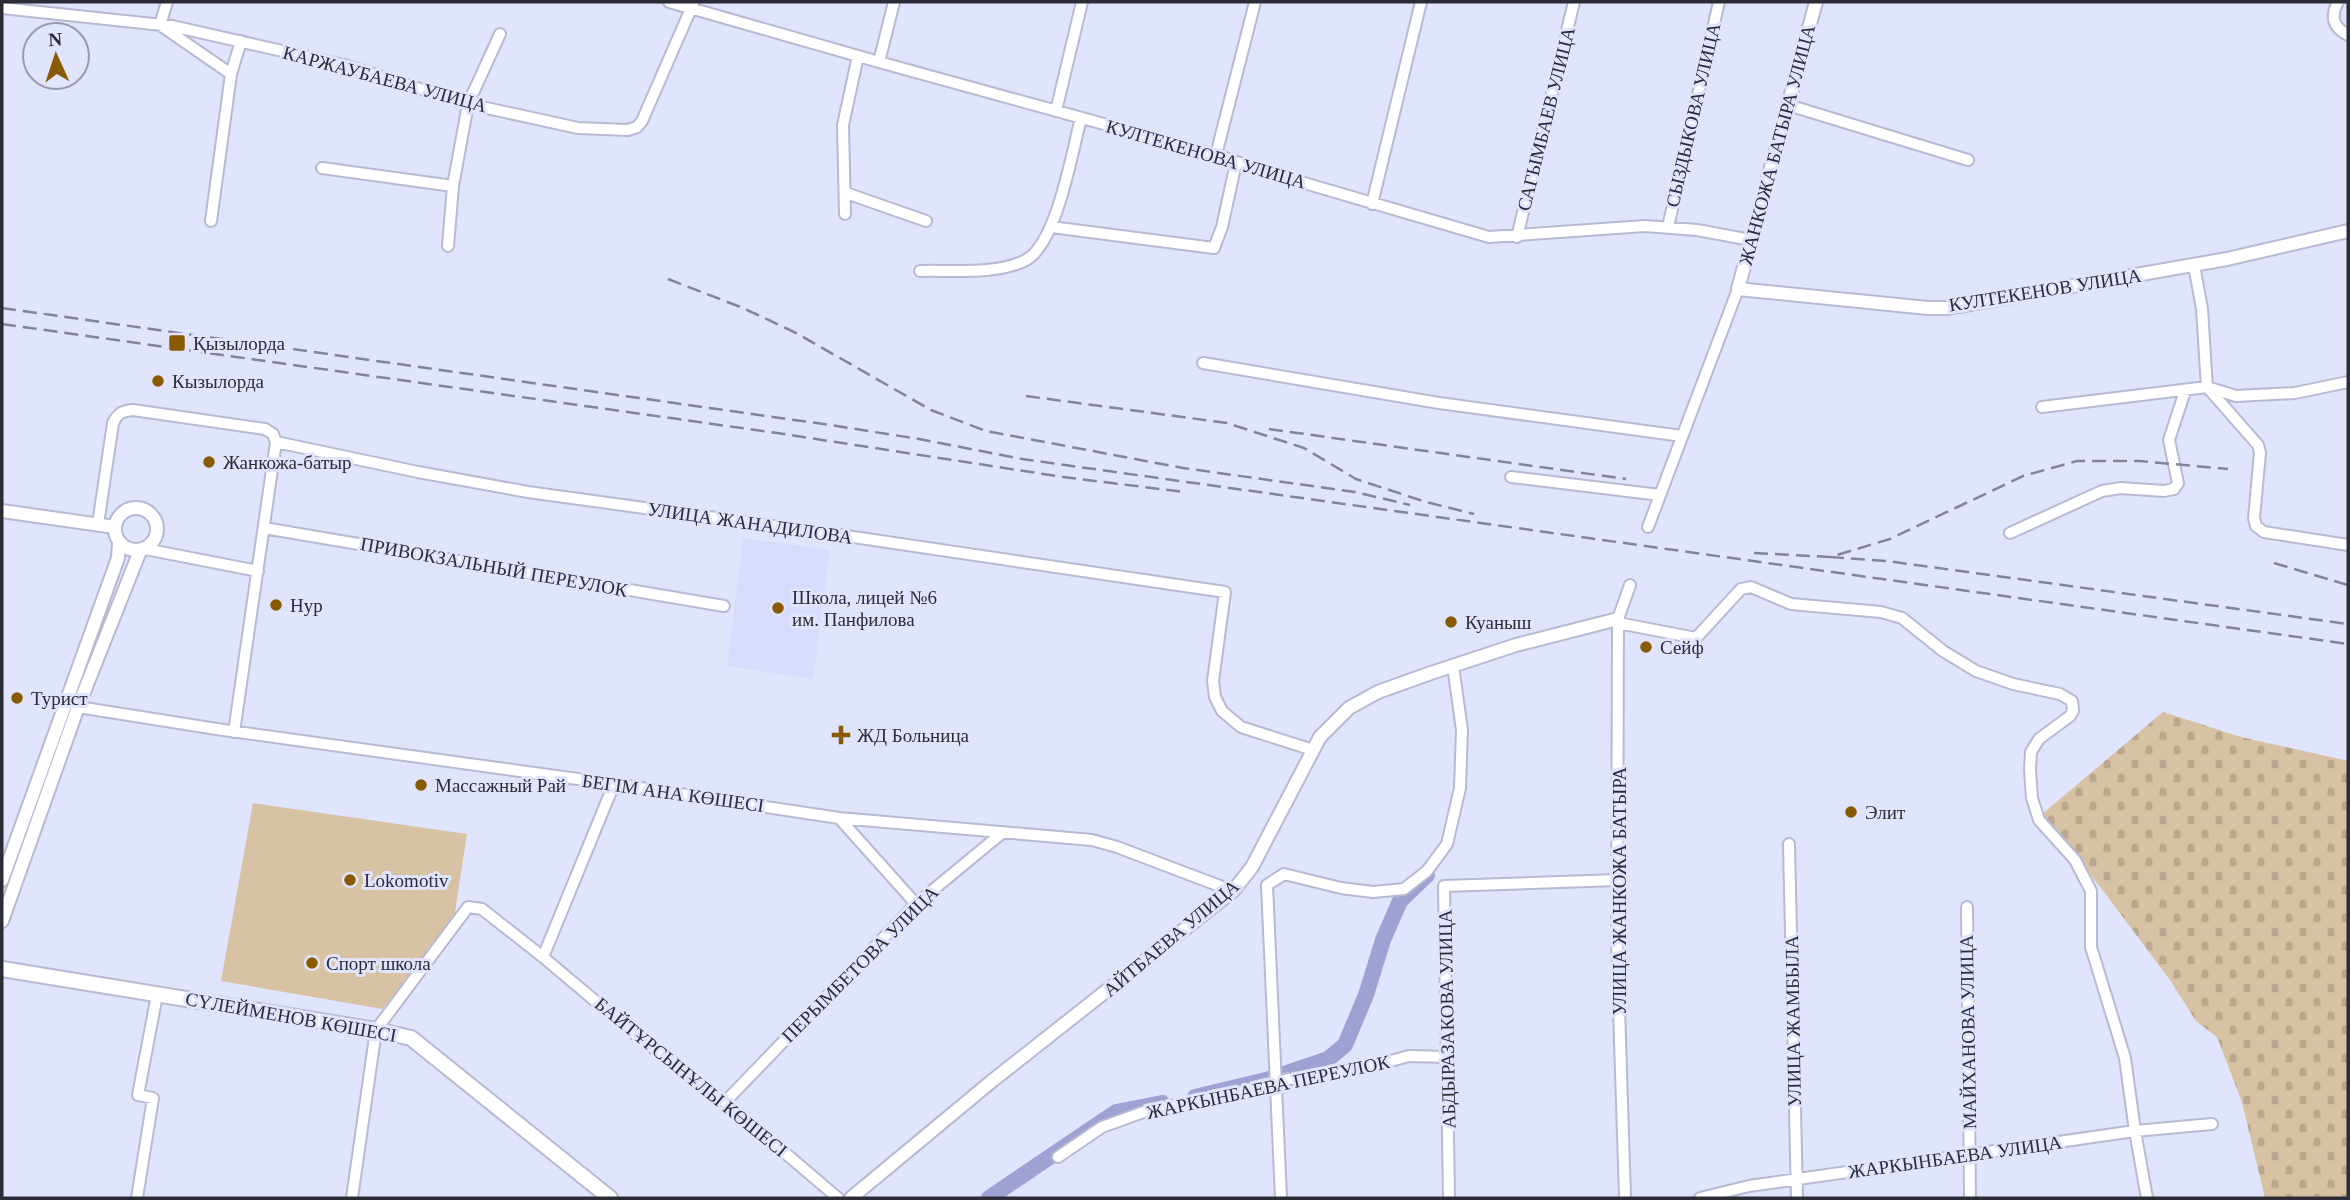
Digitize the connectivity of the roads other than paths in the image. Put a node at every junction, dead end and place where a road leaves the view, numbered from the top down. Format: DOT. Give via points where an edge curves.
graph roads {
  1 [pos="167,2"];
  2 [pos="669,2"];
  3 [pos="894,2"];
  4 [pos="1082,2"];
  5 [pos="1255,2"];
  6 [pos="1421,2"];
  7 [pos="1574,2"];
  8 [pos="1719,2"];
  9 [pos="1816,2"];
  10 [pos="2338,2"];
  11 [pos="693,5"];
  12 [pos="2,8"];
  13 [pos="160,24"];
  14 [pos="499,34"];
  15 [pos="2348,35"];
  16 [pos="241,41"];
  17 [pos="858,56"];
  18 [pos="879,62"];
  19 [pos="231,75"];
  20 [pos="468,104"];
  21 [pos="1788,105"];
  22 [pos="1056,111"];
  23 [pos="1081,118"];
  24 [pos="1216,155"];
  25 [pos="1968,160"];
  26 [pos="1236,163"];
  27 [pos="322,167"];
  28 [pos="453,186"];
  29 [pos="846,193"];
  30 [pos="1372,204"];
  31 [pos="845,214"];
  32 [pos="211,221"];
  33 [pos="926,221"];
  34 [pos="1051,227"];
  35 [pos="1668,227"];
  36 [pos="2348,230"];
  37 [pos="1517,237"];
  38 [pos="1751,240"];
  39 [pos="447,246"];
  40 [pos="2194,265"];
  41 [pos="920,271"];
  42 [pos="1738,289"];
  43 [pos="1203,363"];
  44 [pos="2348,382"];
  45 [pos="2207,387"];
  46 [pos="2185,391"];
  47 [pos="2042,407"];
  48 [pos="1682,436"];
  49 [pos="276,442"];
  50 [pos="1511,477"];
  51 [pos="1660,495"];
  52 [pos="2,511"];
  53 [pos="98,524"];
  54 [pos="115,527"];
  55 [pos="1648,527"];
  56 [pos="264,528"];
  57 [pos="2010,533"];
  58 [pos="120,543"];
  59 [pos="2348,545"];
  60 [pos="142,550"];
  61 [pos="258,571"];
  62 [pos="1630,585"];
  63 [pos="724,606"];
  64 [pos="1618,621"];
  65 [pos="1453,666"];
  66 [pos="72,706"];
  67 [pos="234,732"];
  68 [pos="1313,750"];
  69 [pos="614,784"];
  70 [pos="839,818"];
  71 [pos="1002,833"];
  72 [pos="1789,844"];
  73 [pos="1244,878"];
  74 [pos="2,880"];
  75 [pos="1618,880"];
  76 [pos="1266,885"];
  77 [pos="1233,891"];
  78 [pos="916,904"];
  79 [pos="1967,907"];
  80 [pos="2,921"];
  81 [pos="543,957"];
  82 [pos="2,970"];
  83 [pos="157,995"];
  84 [pos="376,1030"];
  85 [pos="1447,1057"];
  86 [pos="1277,1081"];
  87 [pos="725,1102"];
  88 [pos="2212,1124"];
  89 [pos="2135,1131"];
  90 [pos="1970,1155"];
  91 [pos="1058,1157"];
  92 [pos="1796,1179"];
  93 [pos="137,1198"];
  94 [pos="352,1198"];
  95 [pos="610,1198"];
  96 [pos="838,1198"];
  97 [pos="851,1198"];
  98 [pos="1281,1198"];
  99 [pos="1449,1198"];
  100 [pos="1625,1198"];
  101 [pos="1700,1198"];
  102 [pos="1797,1198"];
  103 [pos="1970,1198"];
  104 [pos="2147,1198"];
  1 -- 13 [label="street"];
  2 -- 11 [label="street, КУЛТЕКЕНОВА УЛИЦА"];
  3 -- 18 [label="street"];
  4 -- 22 [label="street"];
  5 -- 24 [label="street"];
  6 -- 30 [label="street"];
  7 -- 37 [label="street, САГЫМБАЕВ УЛИЦА"];
  8 -- 35 [label="street, СЫЗДЫКОВА УЛИЦА"];
  9 -- 21 [label="street, ЖАНКОЖА БАТЫРА УЛИЦА"];
  10 -- 15 [label="street" via="2333,21"];
  11 -- 17 [label="street, КУЛТЕКЕНОВА УЛИЦА"];
  11 -- 20 [label="street, КАРЖАУБАЕВА УЛИЦА" via="637,127 578,128"];
  12 -- 13 [label="street, КАРЖАУБАЕВА УЛИЦА"];
  13 -- 16 [label="street, КАРЖАУБАЕВА УЛИЦА"];
  13 -- 19 [label="street"];
  14 -- 20 [label="street"];
  16 -- 19 [label="street"];
  16 -- 20 [label="street, КАРЖАУБАЕВА УЛИЦА" via="344,65"];
  17 -- 18 [label="street, КУЛТЕКЕНОВА УЛИЦА"];
  17 -- 29 [label="street" via="843,125"];
  18 -- 22 [label="street, КУЛТЕКЕНОВА УЛИЦА"];
  19 -- 32 [label="street"];
  20 -- 28 [label="street"];
  21 -- 25 [label="street"];
  21 -- 38 [label="street, ЖАНКОЖА БАТЫРА УЛИЦА"];
  22 -- 23 [label="street, КУЛТЕКЕНОВА УЛИЦА"];
  23 -- 24 [label="street, КУЛТЕКЕНОВА УЛИЦА"];
  23 -- 34 [label="street"];
  24 -- 26 [label="street, КУЛТЕКЕНОВА УЛИЦА"];
  26 -- 30 [label="street, КУЛТЕКЕНОВА УЛИЦА"];
  26 -- 34 [label="street" via="1214,247"];
  27 -- 28 [label="street"];
  28 -- 39 [label="street"];
  29 -- 31 [label="street"];
  29 -- 33 [label="street"];
  30 -- 37 [label="street, КУЛТЕКЕНОВА УЛИЦА" via="1489,237"];
  34 -- 41 [label="street" via="1041,248 1025,260 996,269"];
  35 -- 37 [label="street, КУЛТЕКЕНОВА УЛИЦА" via="1584,229"];
  35 -- 38 [label="street, КУЛТЕКЕНОВА УЛИЦА"];
  36 -- 40 [label="street, КУЛТЕКЕНОВ УЛИЦА"];
  38 -- 42 [label="street, ЖАНКОЖА БАТЫРА УЛИЦА"];
  40 -- 42 [label="street, КУЛТЕКЕНОВ УЛИЦА" via="1928,308"];
  40 -- 45 [label="street"];
  42 -- 48 [label="street, ЖАНКОЖА БАТЫРА УЛИЦА"];
  43 -- 48 [label="street" via="1439,403"];
  44 -- 45 [label="street" via="2295,393 2236,396"];
  45 -- 46 [label="street"];
  45 -- 59 [label="street" via="2258,445 2256,526 2264,533"];
  46 -- 47 [label="street"];
  46 -- 57 [label="street" via="2169,440 2178,483 2174,489 2102,491"];
  48 -- 51 [label="street, ЖАНКОЖА БАТЫРА УЛИЦА"];
  49 -- 53 [label="street, УЛИЦА ЖАНАДИЛОВА" via="265,429 123,411 113,423"];
  49 -- 56 [label="street"];
  49 -- 68 [label="street, УЛИЦА ЖАНАДИЛОВА" via="528,492 1225,592 1213,681 1222,711 1241,727"];
  50 -- 51 [label="street"];
  51 -- 55 [label="street, ЖАНКОЖА БАТЫРА УЛИЦА"];
  52 -- 53 [label="street"];
  53 -- 54 [label="street"];
  54 -- 58 [label="street"];
  54 -- 60 [label="street" via="129,509 152,514 158,529 152,544"];
  56 -- 61 [label="street"];
  56 -- 63 [label="street, ПРИВОКЗАЛЬНЫЙ ПЕРЕУЛОК"];
  58 -- 60 [label="street"];
  58 -- 66 [label="street"];
  60 -- 61 [label="street"];
  60 -- 66 [label="street"];
  61 -- 67 [label="street"];
  62 -- 64 [label="street, УЛИЦА ЖАНКОЖА БАТЫРА"];
  64 -- 65 [label="street, АЙТБАЕВА УЛИЦА" via="1516,645"];
  64 -- 75 [label="street, УЛИЦА ЖАНКОЖА БАТЫРА"];
  64 -- 89 [label="street" via="1696,638 1741,589 1751,587 1791,604 1902,618 1976,671 2072,701 2070,716 2039,739 2031,752 2032,798 2039,820 2075,860 2091,891 2091,947 2125,1058"];
  65 -- 68 [label="street, АЙТБАЕВА УЛИЦА" via="1361,700 1327,728"];
  65 -- 76 [label="street" via="1462,730 1460,788 1447,844 1427,871 1404,889 1373,892 1284,874"];
  66 -- 67 [label="street, БЕГІМ АНА КӨШЕСІ"];
  66 -- 74 [label="street"];
  66 -- 80 [label="street"];
  67 -- 69 [label="street, БЕГІМ АНА КӨШЕСІ"];
  68 -- 73 [label="street, АЙТБАЕВА УЛИЦА"];
  69 -- 70 [label="street, БЕГІМ АНА КӨШЕСІ"];
  69 -- 81 [label="street"];
  70 -- 71 [label="street, БЕГІМ АНА КӨШЕСІ"];
  70 -- 78 [label="street"];
  71 -- 77 [label="street, БЕГІМ АНА КӨШЕСІ" via="1093,840"];
  71 -- 78 [label="street, ПЕРЫМБЕТОВА УЛИЦА"];
  72 -- 92 [label="street, УЛИЦА ЖАМБЫЛА"];
  73 -- 76 [label="street"];
  73 -- 77 [label="street, АЙТБАЕВА УЛИЦА"];
  75 -- 85 [label="street, АБДЫРАЗАКОВА УЛИЦА" via="1444,886"];
  75 -- 100 [label="street, УЛИЦА ЖАНКОЖА БАТЫРА"];
  76 -- 86 [label="street"];
  77 -- 97 [label="street, АЙТБАЕВА УЛИЦА"];
  78 -- 87 [label="street, ПЕРЫМБЕТОВА УЛИЦА"];
  79 -- 90 [label="street, МАЙХАНОВА УЛИЦА"];
  81 -- 84 [label="street, БАЙТҰРСЫНҰЛЫ КӨШЕСІ" via="482,909 468,907"];
  81 -- 87 [label="street, БАЙТҰРСЫНҰЛЫ КӨШЕСІ"];
  82 -- 83 [label="main road, СҮЛЕЙМЕНОВ КӨШЕСІ"];
  83 -- 84 [label="main road, СҮЛЕЙМЕНОВ КӨШЕСІ"];
  83 -- 93 [label="street" via="138,1095 153,1098"];
  84 -- 94 [label="street"];
  84 -- 95 [label="main road, СҮЛЕЙМЕНОВ КӨШЕСІ" via="411,1038"];
  85 -- 86 [label="street, ЖАРКЫНБАЕВА ПЕРЕУЛОК" via="1409,1056 1365,1068"];
  85 -- 99 [label="street, АБДЫРАЗАКОВА УЛИЦА"];
  86 -- 91 [label="street, ЖАРКЫНБАЕВА ПЕРЕУЛОК" via="1233,1095 1149,1110 1102,1127"];
  86 -- 98 [label="street"];
  87 -- 96 [label="street, БАЙТҰРСЫНҰЛЫ КӨШЕСІ"];
  88 -- 89 [label="street, ЖАРКЫНБАЕВА УЛИЦА"];
  89 -- 90 [label="street, ЖАРКЫНБАЕВА УЛИЦА"];
  89 -- 104 [label="street"];
  90 -- 92 [label="street, ЖАРКЫНБАЕВА УЛИЦА"];
  90 -- 103 [label="street, МАЙХАНОВА УЛИЦА"];
  92 -- 101 [label="street, ЖАРКЫНБАЕВА УЛИЦА"];
  92 -- 102 [label="street, УЛИЦА ЖАМБЫЛА"];
}
